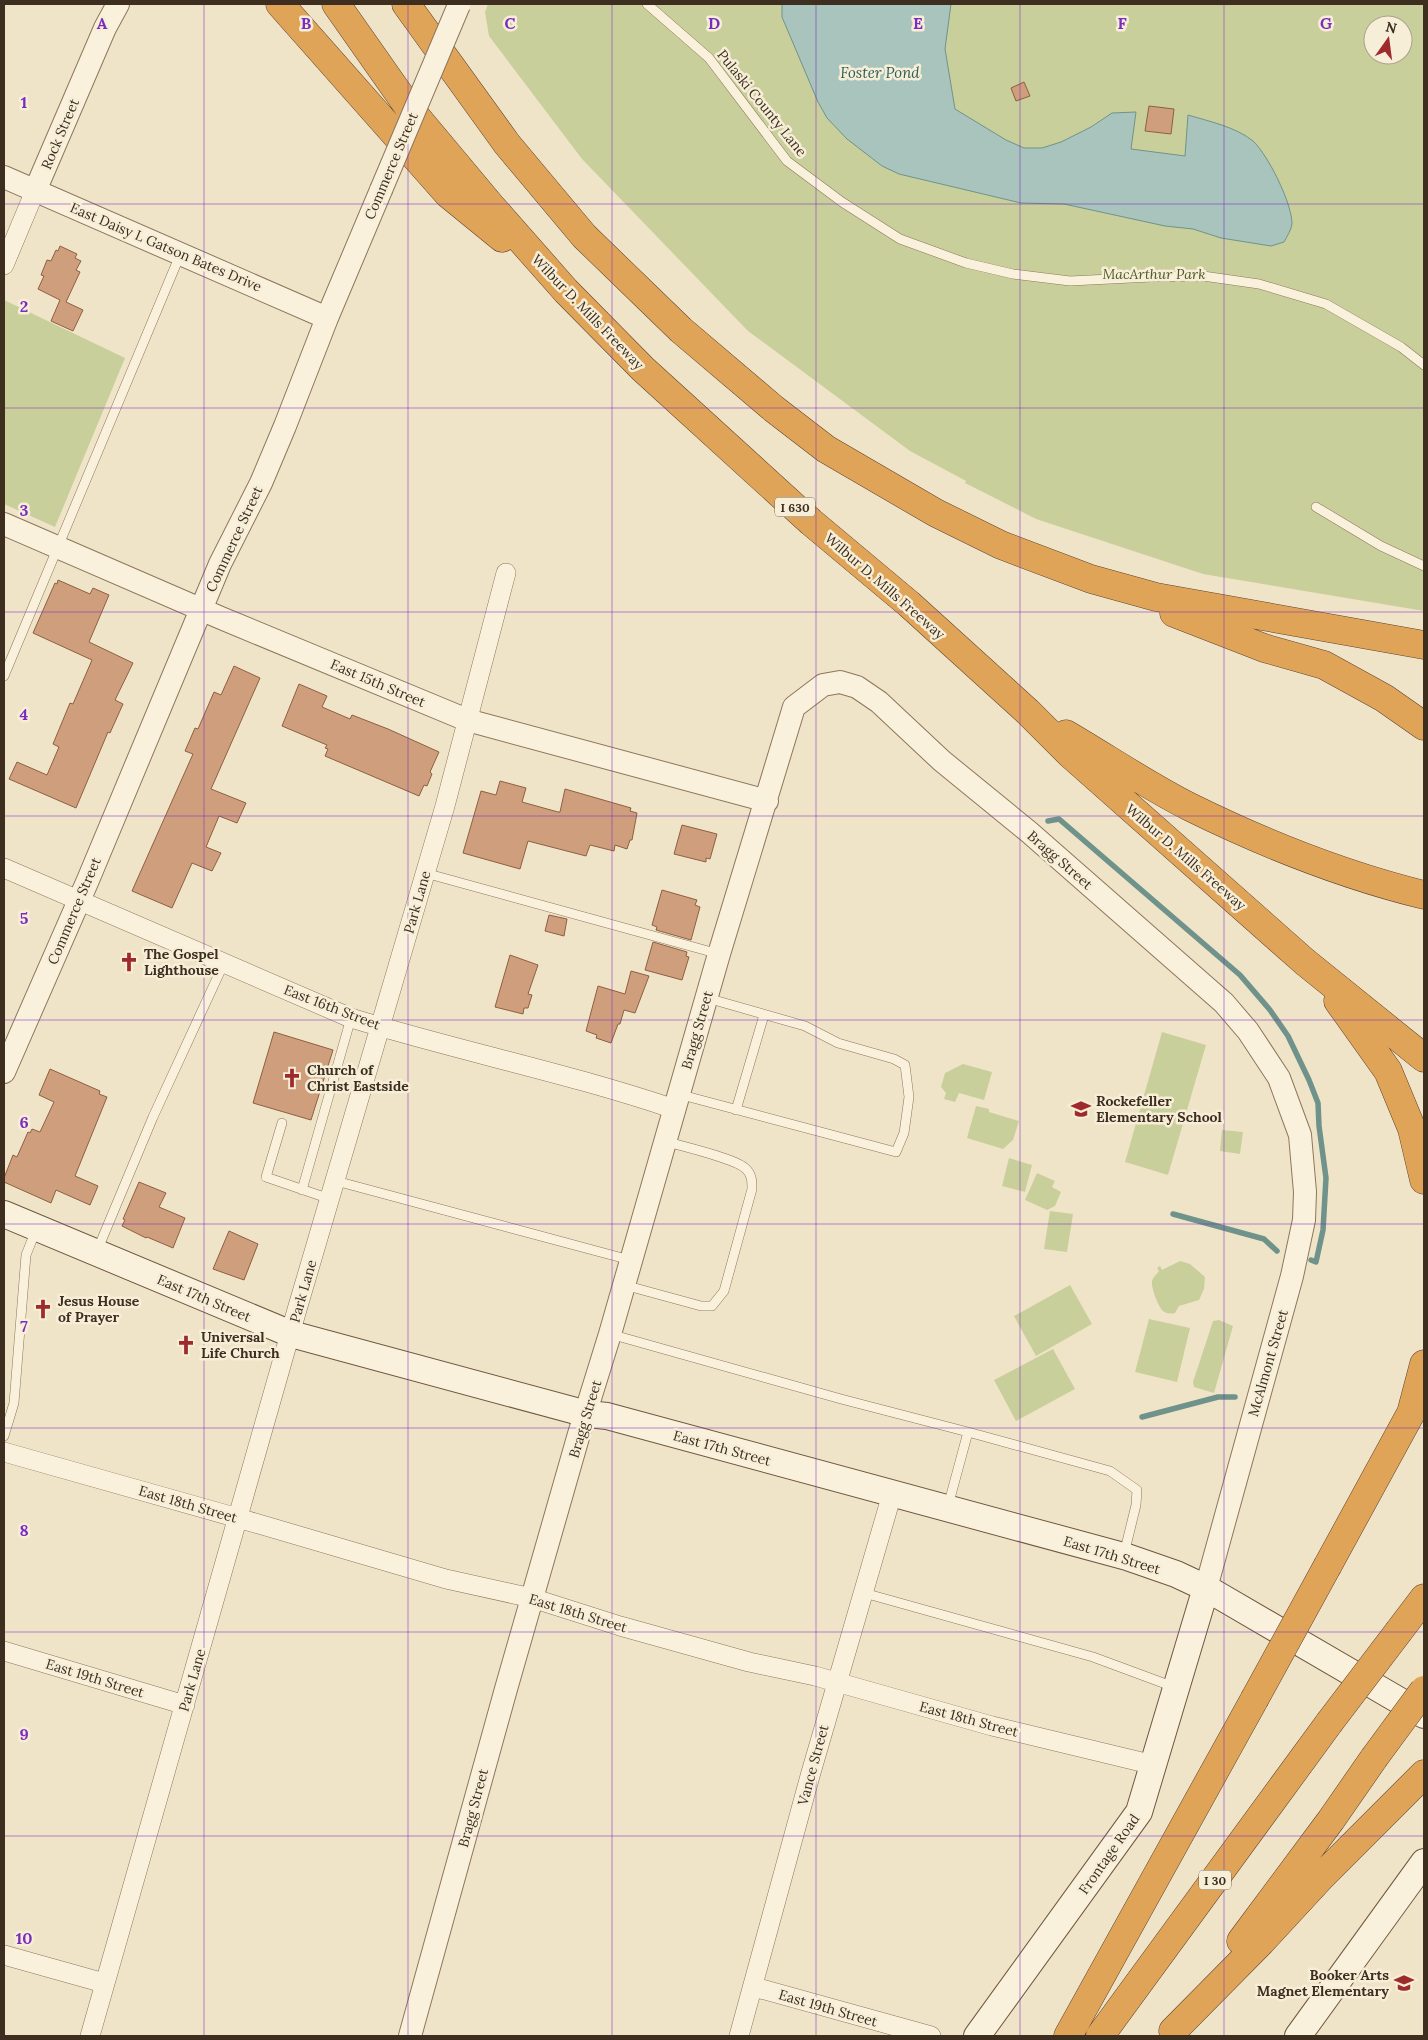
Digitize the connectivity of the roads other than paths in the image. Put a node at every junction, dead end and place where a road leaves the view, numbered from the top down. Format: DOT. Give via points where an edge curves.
graph roads {
  1 [pos="118,4"];
  2 [pos="280,4"];
  3 [pos="336,4"];
  4 [pos="406,4"];
  5 [pos="414,4"];
  6 [pos="647,4"];
  7 [pos="460,5"];
  8 [pos="426,32"];
  9 [pos="4,177"];
  10 [pos="35,191"];
  11 [pos="181,253"];
  12 [pos="4,265"];
  13 [pos="566,291"];
  14 [pos="327,318"];
  15 [pos="1424,365"];
  16 [pos="1316,507"];
  17 [pos="4,524"];
  18 [pos="58,547"];
  19 [pos="1424,566"];
  20 [pos="506,574"];
  21 [pos="1091,579"];
  22 [pos="201,609"];
  23 [pos="1424,645"];
  24 [pos="4,676"];
  25 [pos="1028,712"];
  26 [pos="467,720"];
  27 [pos="1424,726"];
  28 [pos="767,801"];
  29 [pos="4,868"];
  30 [pos="425,873"];
  31 [pos="1424,894"];
  32 [pos="79,900"];
  33 [pos="719,954"];
  34 [pos="1305,962"];
  35 [pos="224,963"];
  36 [pos="706,998"];
  37 [pos="764,1015"];
  38 [pos="351,1018"];
  39 [pos="381,1027"];
  40 [pos="1424,1058"];
  41 [pos="4,1072"];
  42 [pos="676,1101"];
  43 [pos="736,1110"];
  44 [pos="282,1123"];
  45 [pos="1300,1135"];
  46 [pos="664,1141"];
  47 [pos="1424,1180"];
  48 [pos="336,1181"];
  49 [pos="302,1190"];
  50 [pos="330,1199"];
  51 [pos="4,1214"];
  52 [pos="37,1228"];
  53 [pos="96,1253"];
  54 [pos="631,1260"];
  55 [pos="624,1285"];
  56 [pos="291,1334"];
  57 [pos="610,1334"];
  58 [pos="1424,1364"];
  59 [pos="586,1414"];
  60 [pos="968,1432"];
  61 [pos="4,1436"];
  62 [pos="4,1452"];
  63 [pos="892,1494"];
  64 [pos="947,1508"];
  65 [pos="238,1518"];
  66 [pos="1123,1556"];
  67 [pos="1206,1588"];
  68 [pos="864,1593"];
  69 [pos="532,1598"];
  70 [pos="1424,1598"];
  71 [pos="4,1651"];
  72 [pos="839,1682"];
  73 [pos="1176,1687"];
  74 [pos="1424,1690"];
  75 [pos="185,1705"];
  76 [pos="1424,1715"];
  77 [pos="1154,1765"];
  78 [pos="1418,1781"];
  79 [pos="1424,1862"];
  80 [pos="4,1955"];
  81 [pos="104,1983"];
  82 [pos="754,1987"];
  83 [pos="1171,2034"];
  84 [pos="90,2036"];
  85 [pos="410,2036"];
  86 [pos="739,2036"];
  87 [pos="931,2036"];
  88 [pos="977,2036"];
  89 [pos="1068,2036"];
  90 [pos="1100,2036"];
  91 [pos="1298,2036"];
  1 -- 10 [label="street, Rock Street"];
  2 -- 13 [label="highway" via="448,194"];
  3 -- 13 [label="highway, Wilbur D. Mills Freeway / I 630" via="409,108"];
  4 -- 8 [label="highway"];
  5 -- 8 [label="highway"];
  6 -- 15 [label="lane, Pulaski County Lane" via="709,58 787,161 900,239 966,263 1013,274 1070,281 1204,276 1259,284 1326,304 1401,347"];
  7 -- 14 [label="street, Commerce Street, bridge"];
  8 -- 21 [label="highway" via="507,144 567,217 654,305 747,388 826,449 936,514 1001,545"];
  9 -- 10 [label="street, East Daisy L Gatson Bates Drive"];
  10 -- 11 [label="street, East Daisy L Gatson Bates Drive"];
  10 -- 12 [label="street, Rock Street"];
  11 -- 14 [label="street, East Daisy L Gatson Bates Drive"];
  11 -- 18 [label="lane"];
  13 -- 25 [label="highway, Wilbur D. Mills Freeway / I 630" via="643,369"];
  14 -- 22 [label="street, Commerce Street" via="268,466"];
  16 -- 19 [label="lane" via="1381,546"];
  17 -- 18 [label="street, East 15th Street"];
  18 -- 22 [label="street, East 15th Street"];
  18 -- 24 [label="lane"];
  20 -- 26 [label="street, Park Lane"];
  21 -- 23 [label="highway" via="1156,598"];
  21 -- 27 [label="highway" via="1264,648 1324,666 1384,698"];
  22 -- 26 [label="street, East 15th Street"];
  22 -- 32 [label="street, Commerce Street"];
  25 -- 31 [label="highway" via="1189,806 1244,832 1321,865"];
  25 -- 34 [label="highway, Wilbur D. Mills Freeway / I 630" via="1071,755"];
  26 -- 28 [label="street, East 15th Street"];
  26 -- 30 [label="street, Park Lane"];
  28 -- 33 [label="street, Bragg Street"];
  28 -- 45 [label="street, Bragg Street" via="794,707 823,685 840,682 857,687 879,702 1224,1003 1275,1071"];
  29 -- 32 [label="street, East 16th Street"];
  30 -- 33 [label="lane"];
  30 -- 39 [label="street, Park Lane"];
  32 -- 35 [label="street, East 16th Street"];
  32 -- 41 [label="street, Commerce Street"];
  33 -- 36 [label="street, Bragg Street"];
  34 -- 40 [label="highway"];
  34 -- 47 [label="highway" via="1348,1013 1388,1071 1412,1129"];
  35 -- 38 [label="street, East 16th Street"];
  35 -- 53 [label="lane" via="153,1117"];
  36 -- 37 [label="lane"];
  36 -- 42 [label="street, Bragg Street"];
  37 -- 43 [label="lane"];
  37 -- 43 [label="lane" via="805,1026 838,1043 894,1059 904,1065 909,1097 904,1132 896,1152"];
  38 -- 39 [label="street, East 16th Street"];
  38 -- 49 [label="lane"];
  39 -- 42 [label="street, East 16th Street" via="606,1088"];
  39 -- 48 [label="street, Park Lane"];
  42 -- 43 [label="lane"];
  42 -- 46 [label="street, Bragg Street"];
  44 -- 49 [label="lane" via="266,1178"];
  45 -- 67 [label="street, McAlmont Street" via="1304,1220 1292,1276"];
  46 -- 54 [label="street, Bragg Street"];
  46 -- 55 [label="lane" via="734,1162 746,1169 752,1178 752,1189 724,1291 712,1306 701,1306"];
  48 -- 50 [label="street, Park Lane"];
  48 -- 54 [label="lane"];
  49 -- 50 [label="lane"];
  50 -- 56 [label="street, Park Lane"];
  51 -- 52 [label="main road, East 17th Street"];
  52 -- 53 [label="main road, East 17th Street"];
  52 -- 61 [label="lane" via="26,1255 14,1403"];
  53 -- 56 [label="main road, East 17th Street"];
  54 -- 55 [label="street, Bragg Street"];
  55 -- 57 [label="street, Bragg Street"];
  56 -- 59 [label="main road, East 17th Street"];
  56 -- 65 [label="street, Park Lane"];
  57 -- 59 [label="street, Bragg Street"];
  57 -- 60 [label="lane" via="841,1400"];
  58 -- 89 [label="highway, bridge" via="1411,1413"];
  59 -- 63 [label="main road, East 17th Street" via="607,1416"];
  59 -- 69 [label="street, Bragg Street"];
  60 -- 64 [label="lane"];
  60 -- 66 [label="lane" via="1110,1472 1137,1490"];
  62 -- 65 [label="street, East 18th Street"];
  63 -- 64 [label="main road, East 17th Street"];
  63 -- 68 [label="street, Vance Street"];
  64 -- 66 [label="main road, East 17th Street"];
  65 -- 69 [label="street, East 18th Street" via="446,1579"];
  65 -- 75 [label="street, Park Lane"];
  66 -- 67 [label="main road, East 17th Street"];
  67 -- 73 [label="main road, Frontage Road"];
  67 -- 76 [label="main road, East 17th Street"];
  68 -- 72 [label="street, Vance Street"];
  68 -- 73 [label="lane" via="1093,1657"];
  69 -- 72 [label="street, East 18th Street" via="749,1662"];
  69 -- 85 [label="street, Bragg Street"];
  70 -- 90 [label="highway, I 30, bridge"];
  71 -- 75 [label="street, East 19th Street"];
  72 -- 77 [label="street, East 18th Street" via="992,1726"];
  72 -- 82 [label="street, Vance Street" via="830,1704"];
  73 -- 77 [label="main road, Frontage Road"];
  74 -- 83 [label="highway, bridge"];
  75 -- 81 [label="street, Park Lane"];
  77 -- 88 [label="main road, Frontage Road" via="1139,1812"];
  78 -- 83 [label="highway"];
  79 -- 91 [label="main road"];
  80 -- 81 [label="street"];
  81 -- 84 [label="street, Park Lane"];
  82 -- 86 [label="street, Vance Street"];
  82 -- 87 [label="street, East 19th Street"];
}
